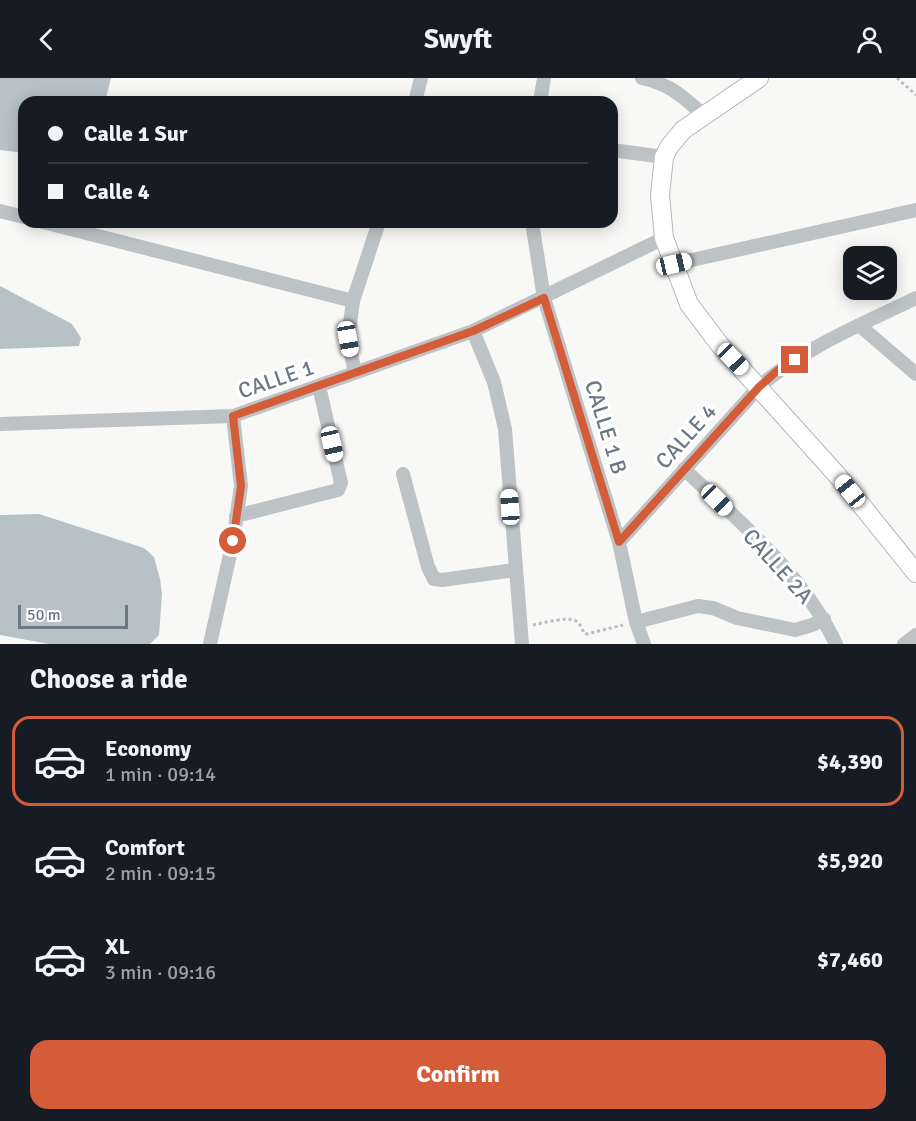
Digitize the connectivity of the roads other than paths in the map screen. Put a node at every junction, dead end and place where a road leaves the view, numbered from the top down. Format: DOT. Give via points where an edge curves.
graph roads {
  1 [pos="421,78"];
  2 [pos="544,78"];
  3 [pos="642,78"];
  4 [pos="759,78"];
  5 [pos="663,80"];
  6 [pos="416,96"];
  7 [pos="541,96"];
  8 [pos="704,115"];
  9 [pos="618,151"];
  10 [pos="664,158"];
  11 [pos="916,210"];
  12 [pos="0,211"];
  13 [pos="18,216"];
  14 [pos="67,228"];
  15 [pos="377,228"];
  16 [pos="533,228"];
  17 [pos="664,238"];
  18 [pos="674,264"];
  19 [pos="544,298"];
  20 [pos="916,298"];
  21 [pos="353,301"];
  22 [pos="859,325"];
  23 [pos="473,331"];
  24 [pos="354,373"];
  25 [pos="916,374"];
  26 [pos="319,386"];
  27 [pos="759,387"];
  28 [pos="233,416"];
  29 [pos="0,424"];
  30 [pos="684,469"];
  31 [pos="403,474"];
  32 [pos="236,516"];
  33 [pos="619,542"];
  34 [pos="515,570"];
  35 [pos="916,573"];
  36 [pos="825,619"];
  37 [pos="636,622"];
  38 [pos="916,635"];
  39 [pos="210,642"];
  40 [pos="522,644"];
  41 [pos="644,644"];
  42 [pos="836,644"];
  43 [pos="904,644"];
  1 -- 6 [label="street"];
  2 -- 7 [label="street"];
  3 -- 5 [label="street"];
  4 -- 8 [label="main road"];
  5 -- 8 [label="street"];
  8 -- 10 [label="main road" via="683,130"];
  9 -- 10 [label="street"];
  10 -- 17 [label="main road" via="660,195"];
  11 -- 18 [label="street"];
  12 -- 13 [label="street"];
  14 -- 21 [label="street"];
  15 -- 21 [label="street"];
  16 -- 19 [label="street, CALLE 1 B"];
  17 -- 18 [label="main road"];
  17 -- 19 [label="street, CALLE 1"];
  18 -- 27 [label="main road" via="689,304"];
  19 -- 23 [label="street, CALLE 1"];
  19 -- 33 [label="street, CALLE 1 B"];
  20 -- 22 [label="street, CALLE 4"];
  21 -- 24 [label="street" via="348,339"];
  22 -- 25 [label="street"];
  22 -- 27 [label="street, CALLE 4" via="778,370"];
  23 -- 24 [label="street, CALLE 1"];
  23 -- 34 [label="street" via="494,382 505,429"];
  24 -- 26 [label="street, CALLE 1"];
  26 -- 28 [label="street, CALLE 1"];
  26 -- 32 [label="street" via="341,483 338,490"];
  27 -- 30 [label="street, CALLE 4"];
  27 -- 35 [label="main road"];
  28 -- 29 [label="street, CALLE 1"];
  28 -- 32 [label="street" via="241,486"];
  30 -- 33 [label="street, CALLE 4"];
  30 -- 36 [label="street, CALLE 2A" via="780,562"];
  31 -- 34 [label="street" via="434,579"];
  32 -- 39 [label="street"];
  33 -- 37 [label="street, CALLE 1 B"];
  34 -- 40 [label="street"];
  36 -- 37 [label="street" via="795,630 698,606"];
  36 -- 42 [label="street, CALLE 2A"];
  37 -- 41 [label="street, CALLE 1 B"];
  38 -- 43 [label="street"];
}
